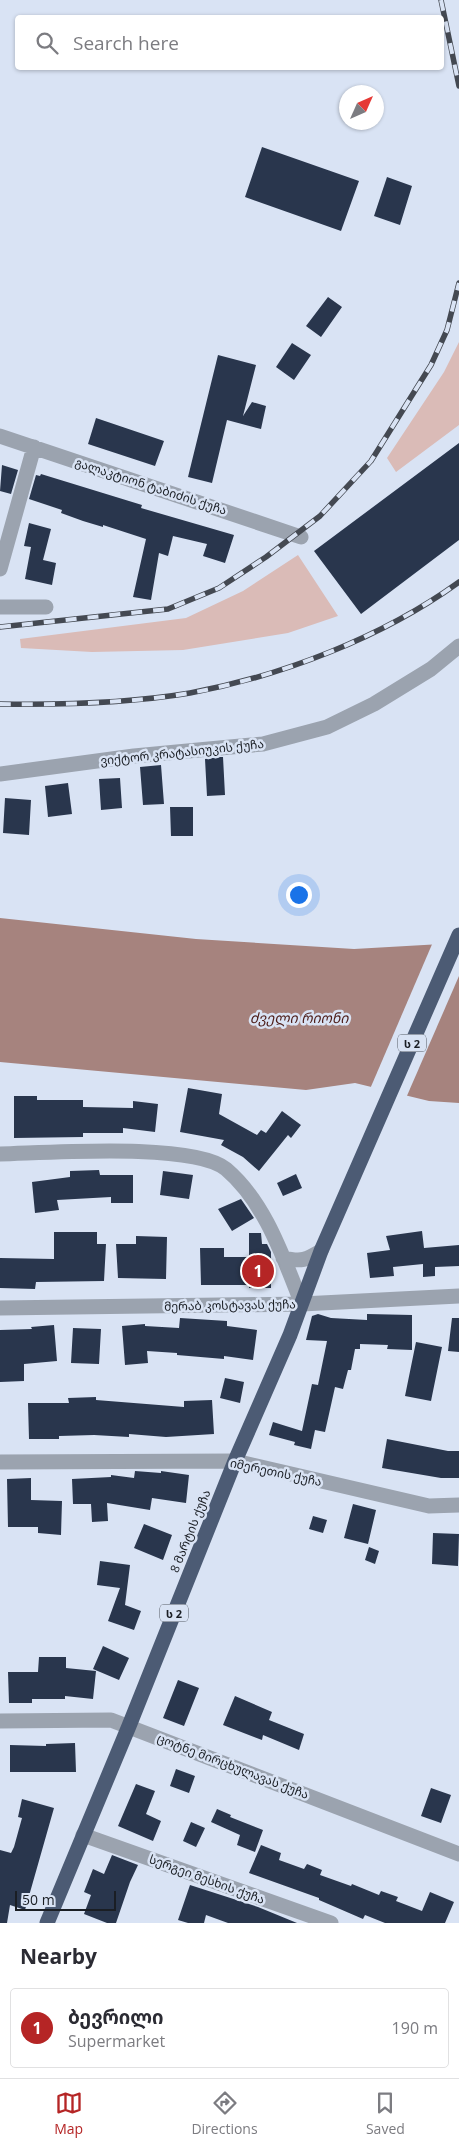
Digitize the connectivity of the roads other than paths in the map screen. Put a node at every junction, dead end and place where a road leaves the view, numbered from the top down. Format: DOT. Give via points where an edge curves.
graph roads {
  1 [pos="0,436"];
  2 [pos="34,447"];
  3 [pos="301,537"];
  4 [pos="0,569"];
  5 [pos="0,607"];
  6 [pos="46,607"];
  7 [pos="459,646"];
  8 [pos="0,774"];
  9 [pos="459,935"];
  10 [pos="0,1154"];
  11 [pos="321,1251"];
  12 [pos="283,1258"];
  13 [pos="459,1296"];
  14 [pos="302,1304"];
  15 [pos="0,1308"];
  16 [pos="235,1461"];
  17 [pos="0,1462"];
  18 [pos="459,1504"];
  19 [pos="0,1721"];
  20 [pos="129,1726"];
  21 [pos="83,1835"];
  22 [pos="459,1854"];
  23 [pos="47,1923"];
  24 [pos="331,1923"];
  1 -- 2 [label="street, გალაკტიონ ტაბიძის ქუჩა"];
  2 -- 3 [label="street, გალაკტიონ ტაბიძის ქუჩა"];
  2 -- 4 [label="street"];
  5 -- 6 [label="street"];
  7 -- 8 [label="street, ვიქტორ კრატასიუკის ქუჩა" via="431,669 374,704 327,727 263,744 134,756"];
  9 -- 11 [label="highway, 8 მარტის ქუჩა / ს 2"];
  10 -- 12 [label="street" via="156,1151 200,1157 224,1168 251,1194"];
  11 -- 12 [label="street" via="306,1260"];
  11 -- 14 [label="highway, 8 მარტის ქუჩა / ს 2"];
  12 -- 14 [label="street"];
  13 -- 14 [label="street, მერაბ კოსტავას ქუჩა"];
  14 -- 15 [label="street, მერაბ კოსტავას ქუჩა"];
  14 -- 16 [label="highway, 8 მარტის ქუჩა / ს 2"];
  16 -- 17 [label="street, იმერეთის ქუჩა"];
  16 -- 18 [label="street, იმერეთის ქუჩა" via="429,1506"];
  16 -- 20 [label="highway, 8 მარტის ქუჩა / ს 2"];
  19 -- 20 [label="street, ცოტნე მირცხულავას ქუჩა" via="111,1720"];
  20 -- 21 [label="highway, 8 მარტის ქუჩა / ს 2"];
  20 -- 22 [label="street, ცოტნე მირცხულავას ქუჩა"];
  21 -- 23 [label="highway, 8 მარტის ქუჩა / ს 2"];
  21 -- 24 [label="street, სერგეი მესხის ქუჩა"];
}
